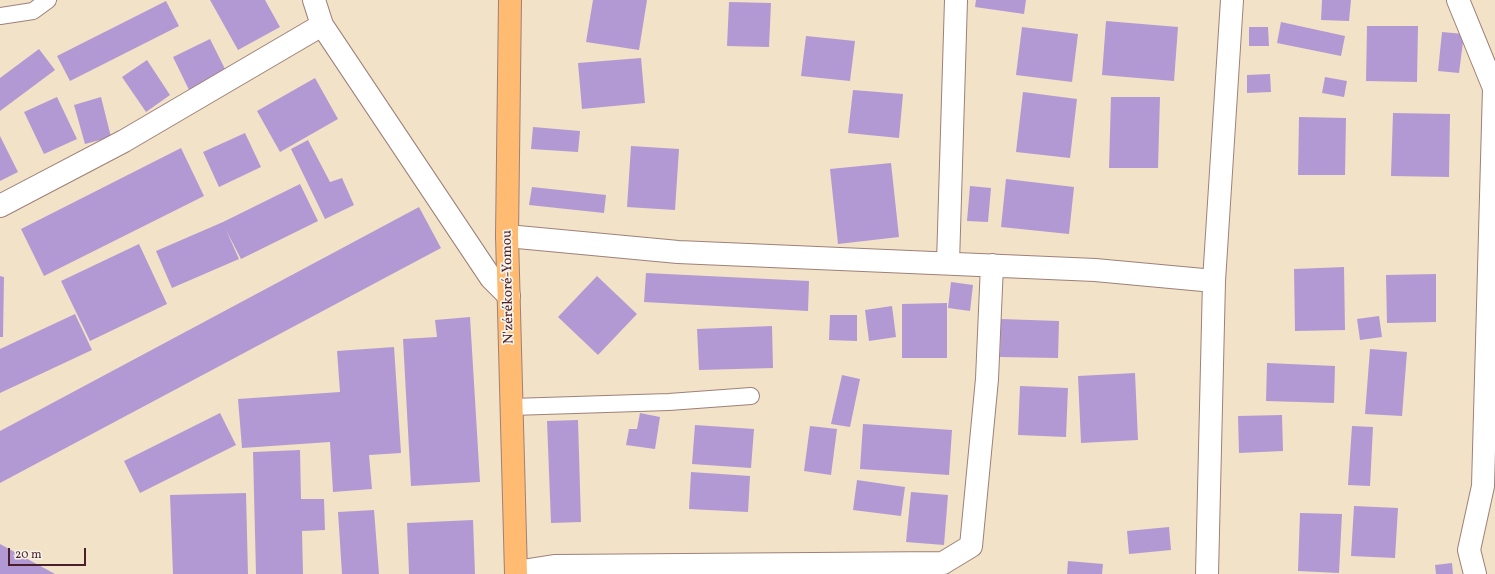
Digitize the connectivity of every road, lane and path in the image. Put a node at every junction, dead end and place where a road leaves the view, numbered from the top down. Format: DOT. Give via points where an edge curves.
graph roads {
  1 [pos="48,0"];
  2 [pos="314,0"];
  3 [pos="510,0"];
  4 [pos="956,0"];
  5 [pos="1232,0"];
  6 [pos="1458,0"];
  7 [pos="0,16"];
  8 [pos="322,25"];
  9 [pos="0,206"];
  10 [pos="507,236"];
  11 [pos="948,263"];
  12 [pos="992,265"];
  13 [pos="1214,281"];
  14 [pos="509,296"];
  15 [pos="751,396"];
  16 [pos="512,407"];
  17 [pos="516,573"];
  18 [pos="1207,574"];
  19 [pos="1475,574"];
  1 -- 7 [label="lane" via="33,11"];
  2 -- 8 [label="street"];
  3 -- 10 [label="highway, N'zérékoré-Yomou"];
  4 -- 11 [label="street"];
  5 -- 13 [label="street"];
  6 -- 19 [label="street" via="1494,88 1483,486 1470,550"];
  8 -- 9 [label="street" via="124,142"];
  8 -- 14 [label="street" via="491,278"];
  10 -- 11 [label="street" via="678,252"];
  10 -- 14 [label="highway, N'zérékoré-Yomou"];
  11 -- 12 [label="street"];
  12 -- 13 [label="street" via="1095,270"];
  12 -- 17 [label="street" via="987,379 971,546 943,563 554,566"];
  13 -- 18 [label="street"];
  14 -- 16 [label="highway, N'zérékoré-Yomou"];
  15 -- 16 [label="lane" via="669,402"];
  16 -- 17 [label="highway, N'zérékoré-Yomou"];
}
